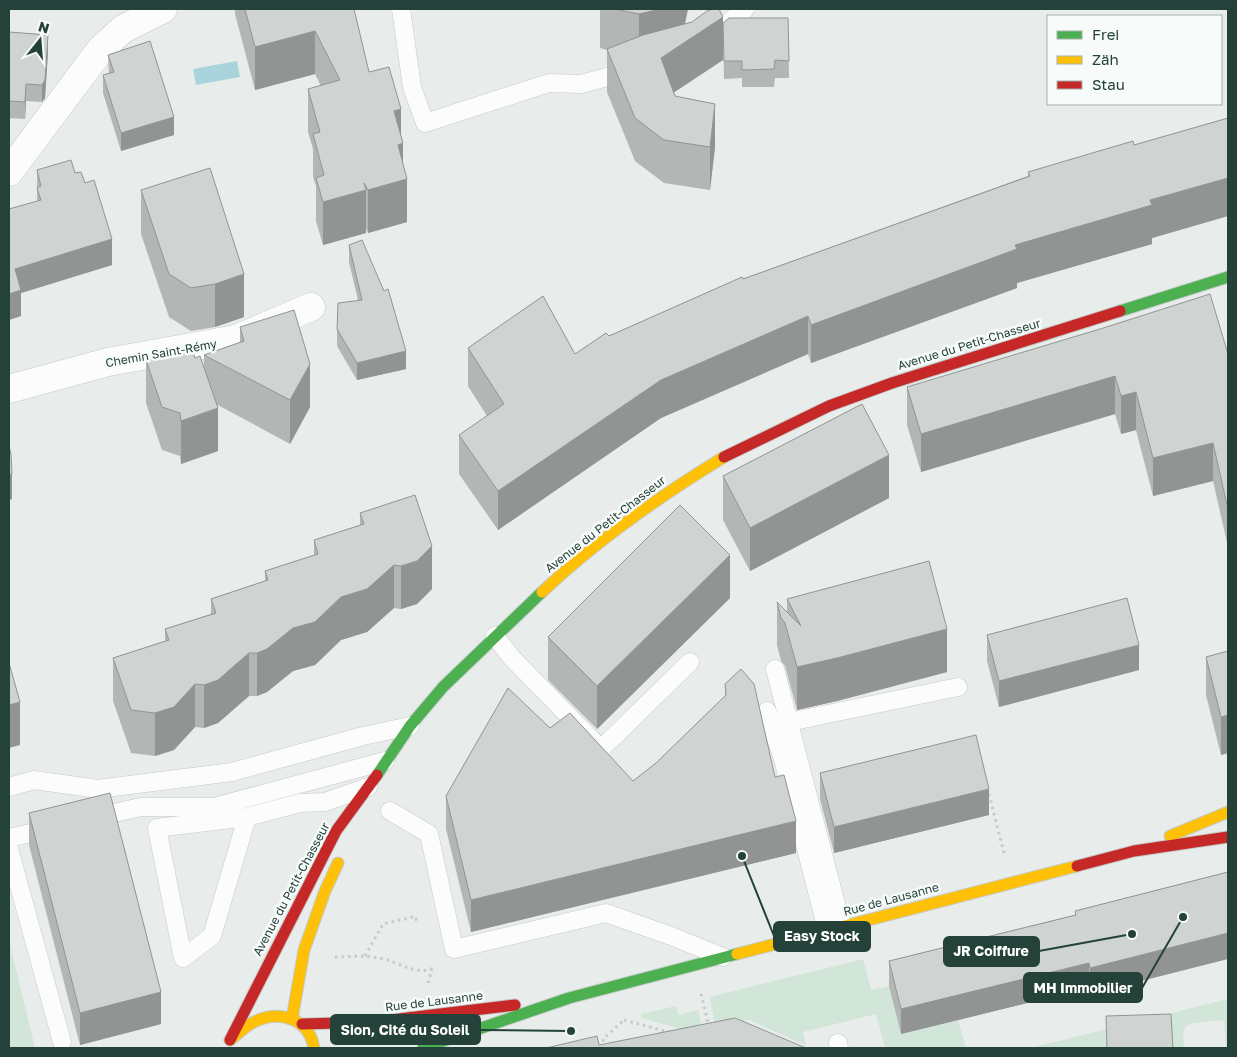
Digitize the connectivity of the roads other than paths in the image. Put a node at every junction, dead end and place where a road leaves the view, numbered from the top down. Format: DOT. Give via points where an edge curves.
graph roads {
  1 [pos="163,9"];
  2 [pos="401,9"];
  3 [pos="745,9"];
  4 [pos="703,44"];
  5 [pos="644,67"];
  6 [pos="9,172"];
  7 [pos="1228,277"];
  8 [pos="311,308"];
  9 [pos="9,389"];
  10 [pos="495,636"];
  11 [pos="690,662"];
  12 [pos="775,669"];
  13 [pos="958,687"];
  14 [pos="767,712"];
  15 [pos="790,722"];
  16 [pos="410,726"];
  17 [pos="385,761"];
  18 [pos="824,776"];
  19 [pos="805,781"];
  20 [pos="9,787"];
  21 [pos="369,787"];
  22 [pos="390,810"];
  23 [pos="1228,812"];
  24 [pos="247,817"];
  25 [pos="356,821"];
  26 [pos="9,838"];
  27 [pos="1228,838"];
  28 [pos="9,849"];
  29 [pos="1134,851"];
  30 [pos="342,856"];
  31 [pos="834,928"];
  32 [pos="724,957"];
  33 [pos="569,998"];
  34 [pos="297,1021"];
  35 [pos="62,1042"];
  36 [pos="226,1044"];
  37 [pos="314,1048"];
  38 [pos="423,1048"];
  1 -- 6 [label="street" via="123,29 101,49"];
  2 -- 5 [label="lane" via="412,87 425,123 549,83 581,84"];
  3 -- 4 [label="lane"];
  7 -- 10 [label="street, Avenue du Petit-Chasseur" via="892,383 829,406 724,457 660,497 565,570"];
  8 -- 9 [label="street, Chemin Saint-Rémy" via="236,339 108,362"];
  10 -- 11 [label="lane" via="512,658 601,749"];
  10 -- 16 [label="street, Avenue du Petit-Chasseur" via="443,687"];
  12 -- 15 [label="lane"];
  13 -- 15 [label="lane"];
  14 -- 31 [label="lane"];
  15 -- 19 [label="lane"];
  16 -- 17 [label="street, Avenue du Petit-Chasseur"];
  16 -- 20 [label="lane" via="232,772 98,789 34,780"];
  17 -- 21 [label="street, Avenue du Petit-Chasseur"];
  17 -- 26 [label="lane" via="214,807 141,807"];
  18 -- 19 [label="lane"];
  19 -- 31 [label="lane"];
  21 -- 24 [label="lane" via="325,802 300,803"];
  21 -- 25 [label="street"];
  21 -- 36 [label="street, Avenue du Petit-Chasseur" via="336,831"];
  22 -- 32 [label="lane" via="429,834 454,949 606,913"];
  23 -- 29 [label="street, Rue de Lausanne"];
  24 -- 24 [label="lane" via="157,828 183,958 212,936"];
  27 -- 29 [label="street, Rue de Lausanne"];
  28 -- 35 [label="lane"];
  29 -- 31 [label="street, Rue de Lausanne"];
  30 -- 34 [label="street" via="325,891 304,950"];
  31 -- 32 [label="street, Rue de Lausanne"];
  32 -- 33 [label="street, Rue de Lausanne"];
  33 -- 34 [label="street, Rue de Lausanne" via="374,1022"];
  33 -- 38 [label="street, Rue de Lausanne"];
  34 -- 36 [label="street, Rue de Lausanne" via="275,1017 256,1021"];
  34 -- 37 [label="street" via="310,1032"];
}
